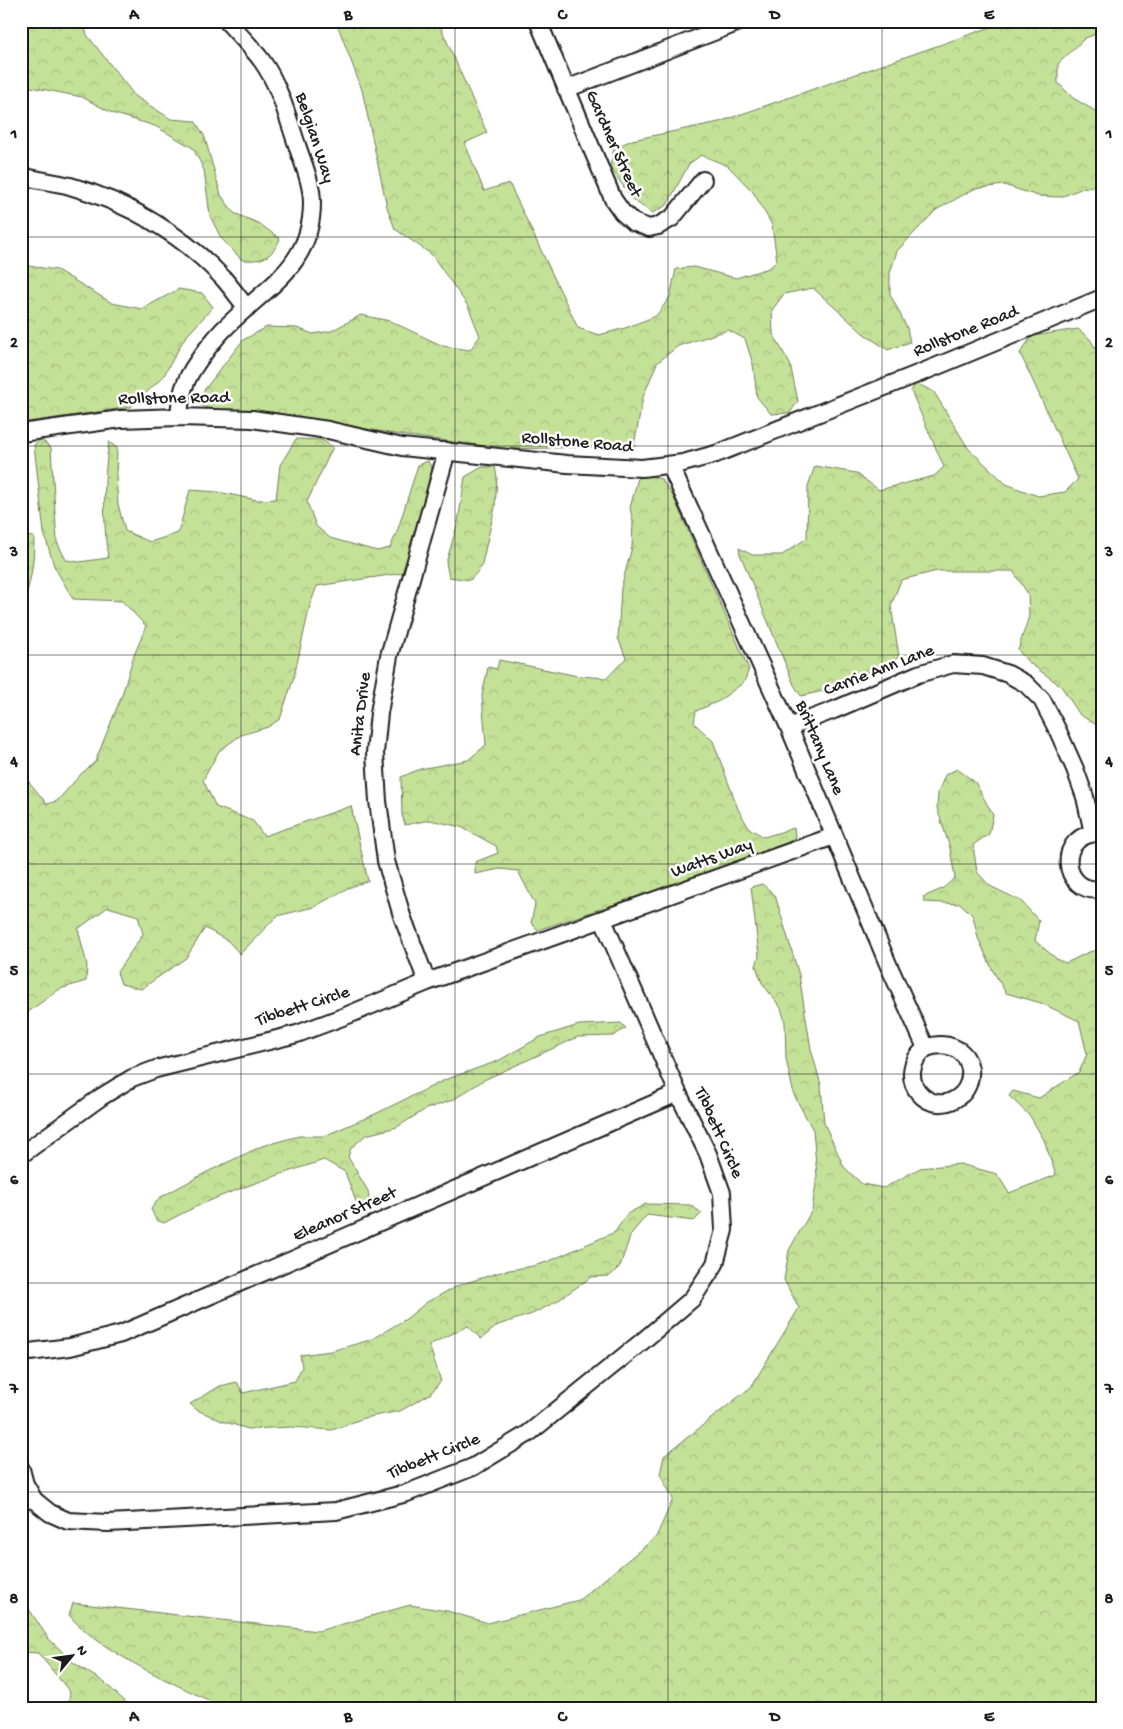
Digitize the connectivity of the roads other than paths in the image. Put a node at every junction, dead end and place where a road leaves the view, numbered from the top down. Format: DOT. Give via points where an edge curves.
graph roads {
  1 [pos="227,21"];
  2 [pos="538,21"];
  3 [pos="742,21"];
  4 [pos="566,90"];
  5 [pos="21,176"];
  6 [pos="703,180"];
  7 [pos="1102,298"];
  8 [pos="247,308"];
  9 [pos="179,417"];
  10 [pos="21,433"];
  11 [pos="447,451"];
  12 [pos="670,465"];
  13 [pos="790,727"];
  14 [pos="1098,833"];
  15 [pos="834,836"];
  16 [pos="1102,889"];
  17 [pos="604,920"];
  18 [pos="427,982"];
  19 [pos="926,1048"];
  20 [pos="678,1093"];
  21 [pos="21,1155"];
  22 [pos="21,1353"];
  23 [pos="21,1469"];
  24 [pos="28,1504"];
  1 -- 8 [label="street, Belgian Way" via="262,60 272,78 311,187 310,222 296,260"];
  2 -- 4 [label="street, Gardner Street"];
  3 -- 4 [label="street"];
  4 -- 6 [label="street, Gardner Street" via="613,199 633,222 649,228 665,223"];
  5 -- 8 [label="street" via="70,186 118,204 157,224 223,278"];
  7 -- 12 [label="street, Rollstone Road" via="716,454"];
  8 -- 9 [label="street, Belgian Way" via="226,326 187,379 180,400"];
  9 -- 10 [label="street, Rollstone Road" via="121,419"];
  9 -- 11 [label="street, Rollstone Road" via="252,419"];
  11 -- 12 [label="street, Rollstone Road" via="567,464 642,468"];
  11 -- 18 [label="street, Anita Drive" via="391,648 375,753 386,862"];
  12 -- 13 [label="street, Brittany Lane"];
  13 -- 14 [label="street, Carrie Ann Lane" via="918,674 953,664 983,666 1008,674 1026,684 1042,700 1075,769"];
  13 -- 15 [label="street, Brittany Lane"];
  14 -- 16 [label="street, Carrie Ann Lane" via="1076,841 1068,858 1069,868 1079,884"];
  15 -- 17 [label="street, Watts Way"];
  15 -- 19 [label="street, Brittany Lane"];
  17 -- 18 [label="street, Tibbett Circle"];
  17 -- 20 [label="street, Tibbett Circle"];
  18 -- 21 [label="street, Tibbett Circle" via="296,1034 132,1078"];
  20 -- 22 [label="street, Eleanor Street" via="121,1334 70,1347"];
  20 -- 24 [label="street, Tibbett Circle" via="708,1154 722,1193 724,1230 715,1264 692,1299 529,1433 473,1467 407,1493 336,1511 108,1523 68,1521"];
  23 -- 24 [label="street, Tibbett Circle"];
}
